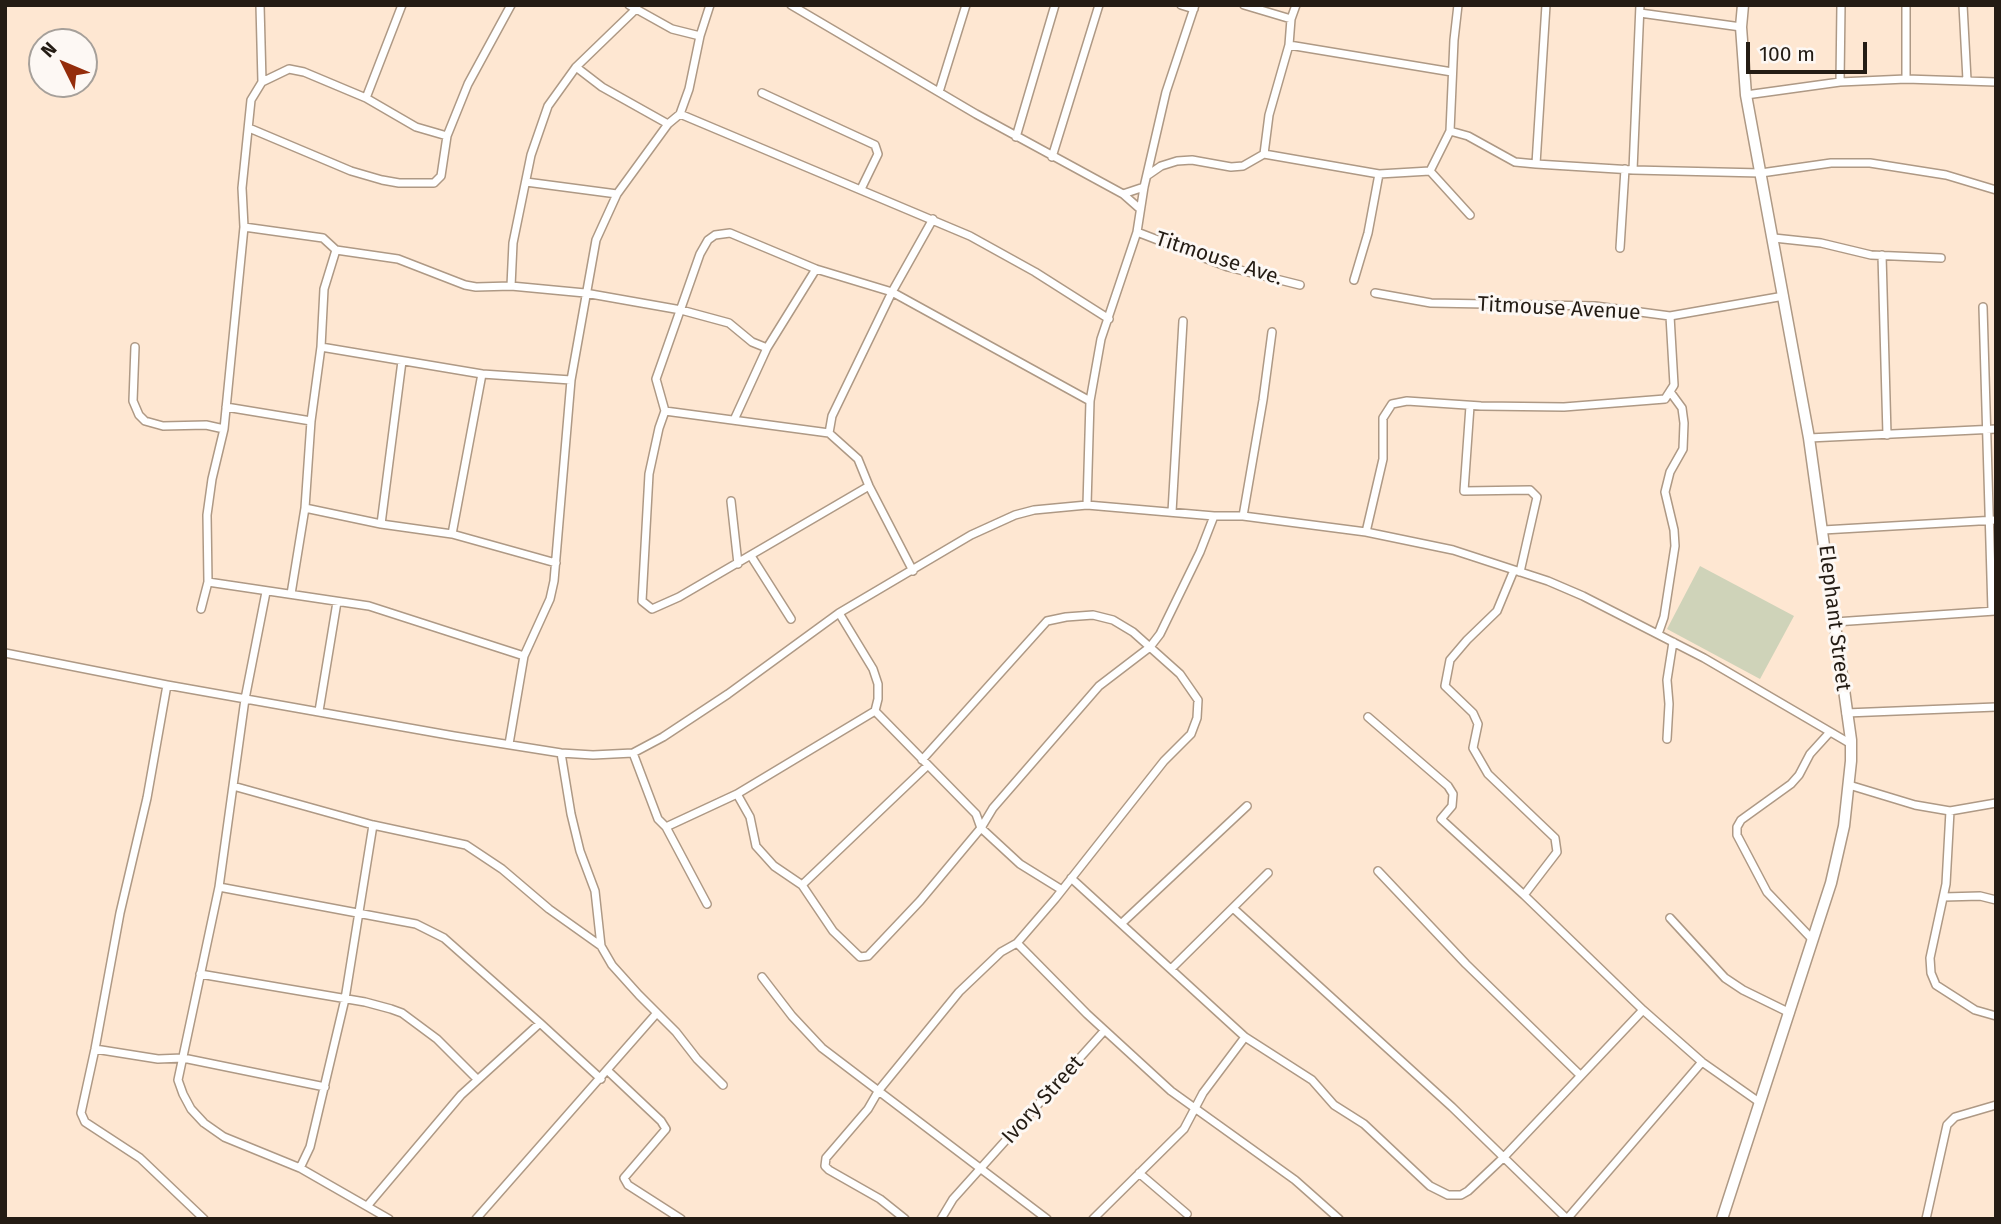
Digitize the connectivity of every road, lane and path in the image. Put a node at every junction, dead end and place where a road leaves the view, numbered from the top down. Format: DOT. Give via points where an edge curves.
graph roads {
  1 [pos="260,5"];
  2 [pos="402,5"];
  3 [pos="511,5"];
  4 [pos="654,5"];
  5 [pos="710,5"];
  6 [pos="966,5"];
  7 [pos="1055,5"];
  8 [pos="1099,5"];
  9 [pos="1181,5"];
  10 [pos="1244,5"];
  11 [pos="1296,5"];
  12 [pos="1458,5"];
  13 [pos="1546,5"];
  14 [pos="1743,5"];
  15 [pos="1841,5"];
  16 [pos="1906,5"];
  17 [pos="1963,5"];
  18 [pos="794,6"];
  19 [pos="632,7"];
  20 [pos="1195,7"];
  21 [pos="1640,9"];
  22 [pos="651,16"];
  23 [pos="1292,19"];
  24 [pos="1741,27"];
  25 [pos="700,36"];
  26 [pos="1289,45"];
  27 [pos="576,67"];
  28 [pos="1452,72"];
  29 [pos="1906,79"];
  30 [pos="1967,79"];
  31 [pos="262,82"];
  32 [pos="1840,82"];
  33 [pos="1996,82"];
  34 [pos="939,92"];
  35 [pos="762,93"];
  36 [pos="1745,94"];
  37 [pos="366,98"];
  38 [pos="680,114"];
  39 [pos="668,124"];
  40 [pos="249,128"];
  41 [pos="1450,131"];
  42 [pos="447,136"];
  43 [pos="1016,137"];
  44 [pos="1264,154"];
  45 [pos="1052,157"];
  46 [pos="1536,164"];
  47 [pos="1625,169"];
  48 [pos="1633,170"];
  49 [pos="1430,171"];
  50 [pos="1761,173"];
  51 [pos="1379,174"];
  52 [pos="1148,175"];
  53 [pos="526,182"];
  54 [pos="1144,187"];
  55 [pos="861,189"];
  56 [pos="1996,190"];
  57 [pos="617,194"];
  58 [pos="1123,194"];
  59 [pos="1140,209"];
  60 [pos="1469,215"];
  61 [pos="933,219"];
  62 [pos="244,228"];
  63 [pos="1137,232"];
  64 [pos="1774,238"];
  65 [pos="1620,248"];
  66 [pos="335,250"];
  67 [pos="1882,255"];
  68 [pos="1941,258"];
  69 [pos="816,269"];
  70 [pos="1354,280"];
  71 [pos="1300,285"];
  72 [pos="511,286"];
  73 [pos="892,292"];
  74 [pos="586,293"];
  75 [pos="1375,293"];
  76 [pos="1784,296"];
  77 [pos="1983,307"];
  78 [pos="681,310"];
  79 [pos="1670,316"];
  80 [pos="1109,319"];
  81 [pos="1183,321"];
  82 [pos="1272,332"];
  83 [pos="135,347"];
  84 [pos="321,347"];
  85 [pos="767,348"];
  86 [pos="402,361"];
  87 [pos="482,373"];
  88 [pos="571,380"];
  89 [pos="1671,393"];
  90 [pos="1090,401"];
  91 [pos="1470,406"];
  92 [pos="226,407"];
  93 [pos="665,411"];
  94 [pos="734,420"];
  95 [pos="311,421"];
  96 [pos="224,429"];
  97 [pos="1992,429"];
  98 [pos="829,433"];
  99 [pos="1887,435"];
  100 [pos="1810,438"];
  101 [pos="869,486"];
  102 [pos="731,501"];
  103 [pos="1087,505"];
  104 [pos="305,508"];
  105 [pos="1172,512"];
  106 [pos="1214,516"];
  107 [pos="1243,516"];
  108 [pos="1992,520"];
  109 [pos="381,524"];
  110 [pos="1823,530"];
  111 [pos="1366,532"];
  112 [pos="452,534"];
  113 [pos="751,556"];
  114 [pos="556,563"];
  115 [pos="738,564"];
  116 [pos="913,570"];
  117 [pos="1517,571"];
  118 [pos="208,582"];
  119 [pos="266,592"];
  120 [pos="292,594"];
  121 [pos="337,602"];
  122 [pos="201,609"];
  123 [pos="1994,611"];
  124 [pos="839,613"];
  125 [pos="791,619"];
  126 [pos="1835,622"];
  127 [pos="1658,634"];
  128 [pos="1674,642"];
  129 [pos="1150,647"];
  130 [pos="5,653"];
  131 [pos="524,656"];
  132 [pos="167,685"];
  133 [pos="245,699"];
  134 [pos="1996,707"];
  135 [pos="875,710"];
  136 [pos="320,711"];
  137 [pos="1846,713"];
  138 [pos="1367,718"];
  139 [pos="1830,732"];
  140 [pos="1667,739"];
  141 [pos="509,744"];
  142 [pos="1851,744"];
  143 [pos="561,753"];
  144 [pos="633,753"];
  145 [pos="924,763"];
  146 [pos="1849,785"];
  147 [pos="233,786"];
  148 [pos="737,794"];
  149 [pos="1996,803"];
  150 [pos="1247,806"];
  151 [pos="1950,811"];
  152 [pos="373,825"];
  153 [pos="666,827"];
  154 [pos="981,828"];
  155 [pos="1378,871"];
  156 [pos="1268,873"];
  157 [pos="1072,878"];
  158 [pos="802,885"];
  159 [pos="219,887"];
  160 [pos="1062,890"];
  161 [pos="1524,895"];
  162 [pos="1944,897"];
  163 [pos="1996,900"];
  164 [pos="707,904"];
  165 [pos="1233,908"];
  166 [pos="360,913"];
  167 [pos="1671,918"];
  168 [pos="1122,923"];
  169 [pos="1812,939"];
  170 [pos="1017,943"];
  171 [pos="601,946"];
  172 [pos="1171,969"];
  173 [pos="200,974"];
  174 [pos="762,977"];
  175 [pos="345,999"];
  176 [pos="1643,1010"];
  177 [pos="1790,1013"];
  178 [pos="656,1014"];
  179 [pos="1996,1016"];
  180 [pos="540,1023"];
  181 [pos="1104,1031"];
  182 [pos="1245,1037"];
  183 [pos="95,1049"];
  184 [pos="183,1058"];
  185 [pos="1702,1062"];
  186 [pos="608,1071"];
  187 [pos="1580,1074"];
  188 [pos="477,1079"];
  189 [pos="601,1079"];
  190 [pos="723,1085"];
  191 [pos="325,1087"];
  192 [pos="879,1090"];
  193 [pos="1759,1102"];
  194 [pos="1996,1105"];
  195 [pos="1195,1108"];
  196 [pos="1503,1157"];
  197 [pos="300,1168"];
  198 [pos="981,1169"];
  199 [pos="1139,1173"];
  200 [pos="368,1205"];
  201 [pos="1186,1214"];
  202 [pos="204,1219"];
  203 [pos="389,1219"];
  204 [pos="476,1219"];
  205 [pos="681,1219"];
  206 [pos="905,1219"];
  207 [pos="941,1219"];
  208 [pos="1047,1219"];
  209 [pos="1093,1219"];
  210 [pos="1339,1219"];
  211 [pos="1567,1219"];
  212 [pos="1722,1219"];
  213 [pos="1926,1219"];
  1 -- 31 [label="street"];
  2 -- 37 [label="street"];
  3 -- 42 [label="street" via="468,84"];
  4 -- 22 [label="street"];
  5 -- 25 [label="street"];
  6 -- 34 [label="street"];
  7 -- 43 [label="street"];
  8 -- 45 [label="street"];
  9 -- 20 [label="street"];
  10 -- 23 [label="street"];
  11 -- 23 [label="street"];
  12 -- 28 [label="street"];
  13 -- 46 [label="street"];
  14 -- 24 [label="main road, Elephant Street"];
  15 -- 32 [label="street"];
  16 -- 29 [label="street"];
  17 -- 30 [label="street"];
  18 -- 34 [label="street"];
  19 -- 22 [label="street"];
  19 -- 27 [label="street"];
  20 -- 52 [label="street" via="1166,92"];
  21 -- 24 [label="street"];
  21 -- 48 [label="street"];
  22 -- 25 [label="street" via="672,29"];
  23 -- 26 [label="street"];
  24 -- 36 [label="main road, Elephant Street"];
  25 -- 38 [label="street"];
  26 -- 28 [label="street"];
  26 -- 44 [label="street" via="1269,115"];
  27 -- 39 [label="street"];
  27 -- 53 [label="street" via="548,106"];
  28 -- 41 [label="street"];
  29 -- 30 [label="street"];
  29 -- 32 [label="street"];
  30 -- 33 [label="street"];
  31 -- 37 [label="street" via="289,69"];
  31 -- 40 [label="street" via="251,100"];
  32 -- 36 [label="street"];
  34 -- 43 [label="street"];
  35 -- 55 [label="street" via="875,145 878,154"];
  36 -- 50 [label="main road, Elephant Street"];
  37 -- 42 [label="street" via="416,127"];
  38 -- 39 [label="street"];
  38 -- 55 [label="street"];
  39 -- 57 [label="street"];
  40 -- 42 [label="street" via="351,171 399,183 438,180"];
  40 -- 62 [label="street" via="242,188"];
  41 -- 46 [label="street" via="1515,162"];
  41 -- 49 [label="street"];
  43 -- 45 [label="street"];
  44 -- 51 [label="street"];
  44 -- 52 [label="street" via="1231,167 1177,161"];
  45 -- 58 [label="street"];
  46 -- 47 [label="street"];
  47 -- 48 [label="street"];
  47 -- 65 [label="street"];
  48 -- 50 [label="street"];
  49 -- 51 [label="street"];
  49 -- 60 [label="street"];
  50 -- 56 [label="street" via="1831,163 1870,163 1946,175"];
  50 -- 64 [label="main road, Elephant Street"];
  51 -- 70 [label="street"];
  52 -- 54 [label="street"];
  53 -- 57 [label="street"];
  53 -- 72 [label="street" via="513,243"];
  54 -- 58 [label="street"];
  54 -- 59 [label="street"];
  55 -- 61 [label="street"];
  57 -- 74 [label="street" via="596,240"];
  58 -- 59 [label="street"];
  59 -- 63 [label="street"];
  61 -- 73 [label="street"];
  61 -- 80 [label="street" via="1035,272"];
  62 -- 66 [label="street" via="323,238"];
  62 -- 92 [label="street"];
  63 -- 71 [label="street, Titmouse Ave." via="1228,267"];
  63 -- 80 [label="street"];
  64 -- 67 [label="street"];
  64 -- 76 [label="main road, Elephant Street"];
  66 -- 72 [label="street" via="398,259 476,288"];
  66 -- 84 [label="street" via="324,289"];
  67 -- 68 [label="street"];
  67 -- 99 [label="street"];
  69 -- 73 [label="street"];
  69 -- 78 [label="street" via="730,233 715,235 700,254"];
  69 -- 85 [label="street"];
  72 -- 74 [label="street"];
  73 -- 90 [label="street"];
  73 -- 98 [label="street" via="832,416"];
  74 -- 78 [label="street"];
  74 -- 88 [label="street"];
  75 -- 79 [label="street, Titmouse Avenue" via="1432,303 1595,306"];
  76 -- 79 [label="street, Titmouse Avenue"];
  76 -- 100 [label="main road, Elephant Street"];
  77 -- 97 [label="street"];
  78 -- 85 [label="street" via="729,323"];
  78 -- 93 [label="street" via="656,379"];
  79 -- 89 [label="street"];
  80 -- 90 [label="street"];
  81 -- 105 [label="street"];
  82 -- 107 [label="street"];
  83 -- 96 [label="street" via="132,401 145,421"];
  84 -- 86 [label="street"];
  84 -- 95 [label="street"];
  85 -- 94 [label="street"];
  86 -- 87 [label="street"];
  86 -- 109 [label="street"];
  87 -- 88 [label="street"];
  87 -- 112 [label="street"];
  88 -- 114 [label="street"];
  89 -- 91 [label="street" via="1665,399 1564,407"];
  89 -- 127 [label="street" via="1682,408 1683,449 1665,492 1675,546"];
  90 -- 103 [label="street"];
  91 -- 111 [label="street" via="1392,404 1383,418 1382,458"];
  91 -- 117 [label="street" via="1464,491 1530,490 1537,497"];
  92 -- 95 [label="street"];
  92 -- 96 [label="street"];
  93 -- 94 [label="street"];
  93 -- 115 [label="street" via="649,474 642,601 652,609"];
  94 -- 98 [label="street"];
  95 -- 104 [label="street"];
  96 -- 118 [label="street" via="207,516"];
  97 -- 99 [label="street"];
  97 -- 108 [label="street"];
  98 -- 101 [label="street" via="858,459"];
  99 -- 100 [label="street"];
  100 -- 110 [label="main road, Elephant Street"];
  101 -- 113 [label="street"];
  101 -- 116 [label="street"];
  102 -- 115 [label="street"];
  103 -- 105 [label="street"];
  103 -- 116 [label="street" via="1015,515"];
  104 -- 109 [label="street"];
  104 -- 120 [label="street"];
  105 -- 106 [label="street"];
  106 -- 107 [label="street"];
  106 -- 129 [label="street" via="1181,593"];
  107 -- 111 [label="street"];
  108 -- 110 [label="street"];
  108 -- 123 [label="street"];
  109 -- 112 [label="street"];
  110 -- 126 [label="main road, Elephant Street"];
  111 -- 117 [label="street" via="1454,550"];
  112 -- 114 [label="street"];
  113 -- 115 [label="street"];
  113 -- 125 [label="street"];
  114 -- 131 [label="street" via="550,599"];
  116 -- 124 [label="street"];
  117 -- 127 [label="street" via="1583,596"];
  117 -- 161 [label="street" via="1497,611 1450,660 1445,687 1473,713 1478,724 1473,748 1488,774 1555,838 1557,852"];
  118 -- 119 [label="street"];
  118 -- 122 [label="street"];
  119 -- 120 [label="street"];
  119 -- 133 [label="street"];
  120 -- 121 [label="street"];
  121 -- 131 [label="street" via="385,610"];
  121 -- 136 [label="street"];
  123 -- 126 [label="street"];
  124 -- 135 [label="street" via="876,677"];
  124 -- 144 [label="street" via="728,694"];
  126 -- 137 [label="main road, Elephant Street"];
  127 -- 128 [label="street"];
  128 -- 139 [label="street"];
  128 -- 140 [label="street" via="1667,680"];
  129 -- 145 [label="street" via="1113,620 1093,615 1047,621"];
  129 -- 154 [label="street" via="1099,686 993,807"];
  129 -- 157 [label="street" via="1191,687 1198,699 1197,718 1191,734 1164,761"];
  130 -- 132 [label="street"];
  131 -- 141 [label="street"];
  132 -- 133 [label="street"];
  132 -- 183 [label="street"];
  133 -- 136 [label="street"];
  133 -- 147 [label="street"];
  134 -- 137 [label="street"];
  135 -- 145 [label="street"];
  135 -- 148 [label="street"];
  136 -- 141 [label="street"];
  137 -- 142 [label="main road, Elephant Street"];
  138 -- 161 [label="street" via="1448,786 1452,806 1441,820"];
  139 -- 142 [label="street"];
  139 -- 169 [label="street" via="1791,784 1737,827 1767,892"];
  141 -- 143 [label="street"];
  142 -- 146 [label="main road, Elephant Street"];
  143 -- 144 [label="street"];
  143 -- 171 [label="street" via="570,814 595,891"];
  144 -- 153 [label="street" via="657,819"];
  145 -- 154 [label="street" via="976,814"];
  145 -- 158 [label="street"];
  146 -- 151 [label="street"];
  146 -- 169 [label="main road, Elephant Street" via="1835,866"];
  147 -- 152 [label="street"];
  147 -- 159 [label="street"];
  148 -- 153 [label="street"];
  148 -- 158 [label="street" via="750,817 756,846 774,866"];
  149 -- 151 [label="street"];
  150 -- 168 [label="street"];
  151 -- 162 [label="street"];
  152 -- 166 [label="street"];
  152 -- 171 [label="street" via="467,845"];
  153 -- 164 [label="street"];
  154 -- 158 [label="street" via="868,956 860,957 844,943"];
  154 -- 160 [label="street" via="1020,864"];
  155 -- 187 [label="street"];
  156 -- 165 [label="street"];
  157 -- 160 [label="street"];
  157 -- 168 [label="street"];
  159 -- 166 [label="street"];
  159 -- 173 [label="street"];
  160 -- 170 [label="street"];
  161 -- 176 [label="street"];
  162 -- 163 [label="street"];
  162 -- 179 [label="street" via="1930,958 1936,985 1975,1010"];
  165 -- 172 [label="street"];
  165 -- 196 [label="street"];
  166 -- 175 [label="street"];
  166 -- 180 [label="street" via="416,924 444,938"];
  167 -- 177 [label="street" via="1725,978"];
  168 -- 172 [label="street"];
  169 -- 177 [label="main road, Elephant Street"];
  170 -- 181 [label="street"];
  170 -- 192 [label="street" via="959,992"];
  171 -- 178 [label="street"];
  172 -- 182 [label="street"];
  173 -- 175 [label="street"];
  173 -- 184 [label="street"];
  174 -- 192 [label="street" via="814,1040"];
  175 -- 188 [label="street" via="401,1013 438,1039"];
  175 -- 191 [label="street"];
  176 -- 185 [label="street"];
  176 -- 187 [label="street"];
  177 -- 193 [label="main road, Elephant Street"];
  178 -- 186 [label="street"];
  178 -- 190 [label="street"];
  180 -- 188 [label="street"];
  180 -- 189 [label="street"];
  181 -- 195 [label="street"];
  181 -- 198 [label="street, Ivory Street"];
  182 -- 195 [label="street"];
  182 -- 196 [label="street" via="1312,1080 1334,1105 1364,1124 1438,1191 1461,1195"];
  183 -- 184 [label="street" via="158,1059"];
  183 -- 202 [label="street" via="82,1105 85,1122 140,1158"];
  184 -- 191 [label="street"];
  184 -- 197 [label="street" via="178,1072 183,1094 204,1123 233,1142"];
  185 -- 193 [label="street"];
  185 -- 211 [label="street"];
  186 -- 189 [label="street"];
  186 -- 205 [label="street" via="666,1129 624,1178"];
  187 -- 196 [label="street"];
  188 -- 200 [label="street"];
  189 -- 204 [label="street"];
  191 -- 197 [label="street"];
  192 -- 198 [label="street"];
  192 -- 206 [label="street" via="826,1158 825,1166"];
  193 -- 212 [label="main road, Elephant Street"];
  194 -- 213 [label="street" via="1955,1117 1947,1125"];
  195 -- 199 [label="street" via="1184,1129"];
  195 -- 210 [label="street" via="1295,1180"];
  196 -- 211 [label="street"];
  197 -- 200 [label="street"];
  198 -- 207 [label="street, Ivory Street"];
  198 -- 208 [label="street"];
  199 -- 201 [label="street"];
  199 -- 209 [label="street"];
  200 -- 203 [label="street"];
}
